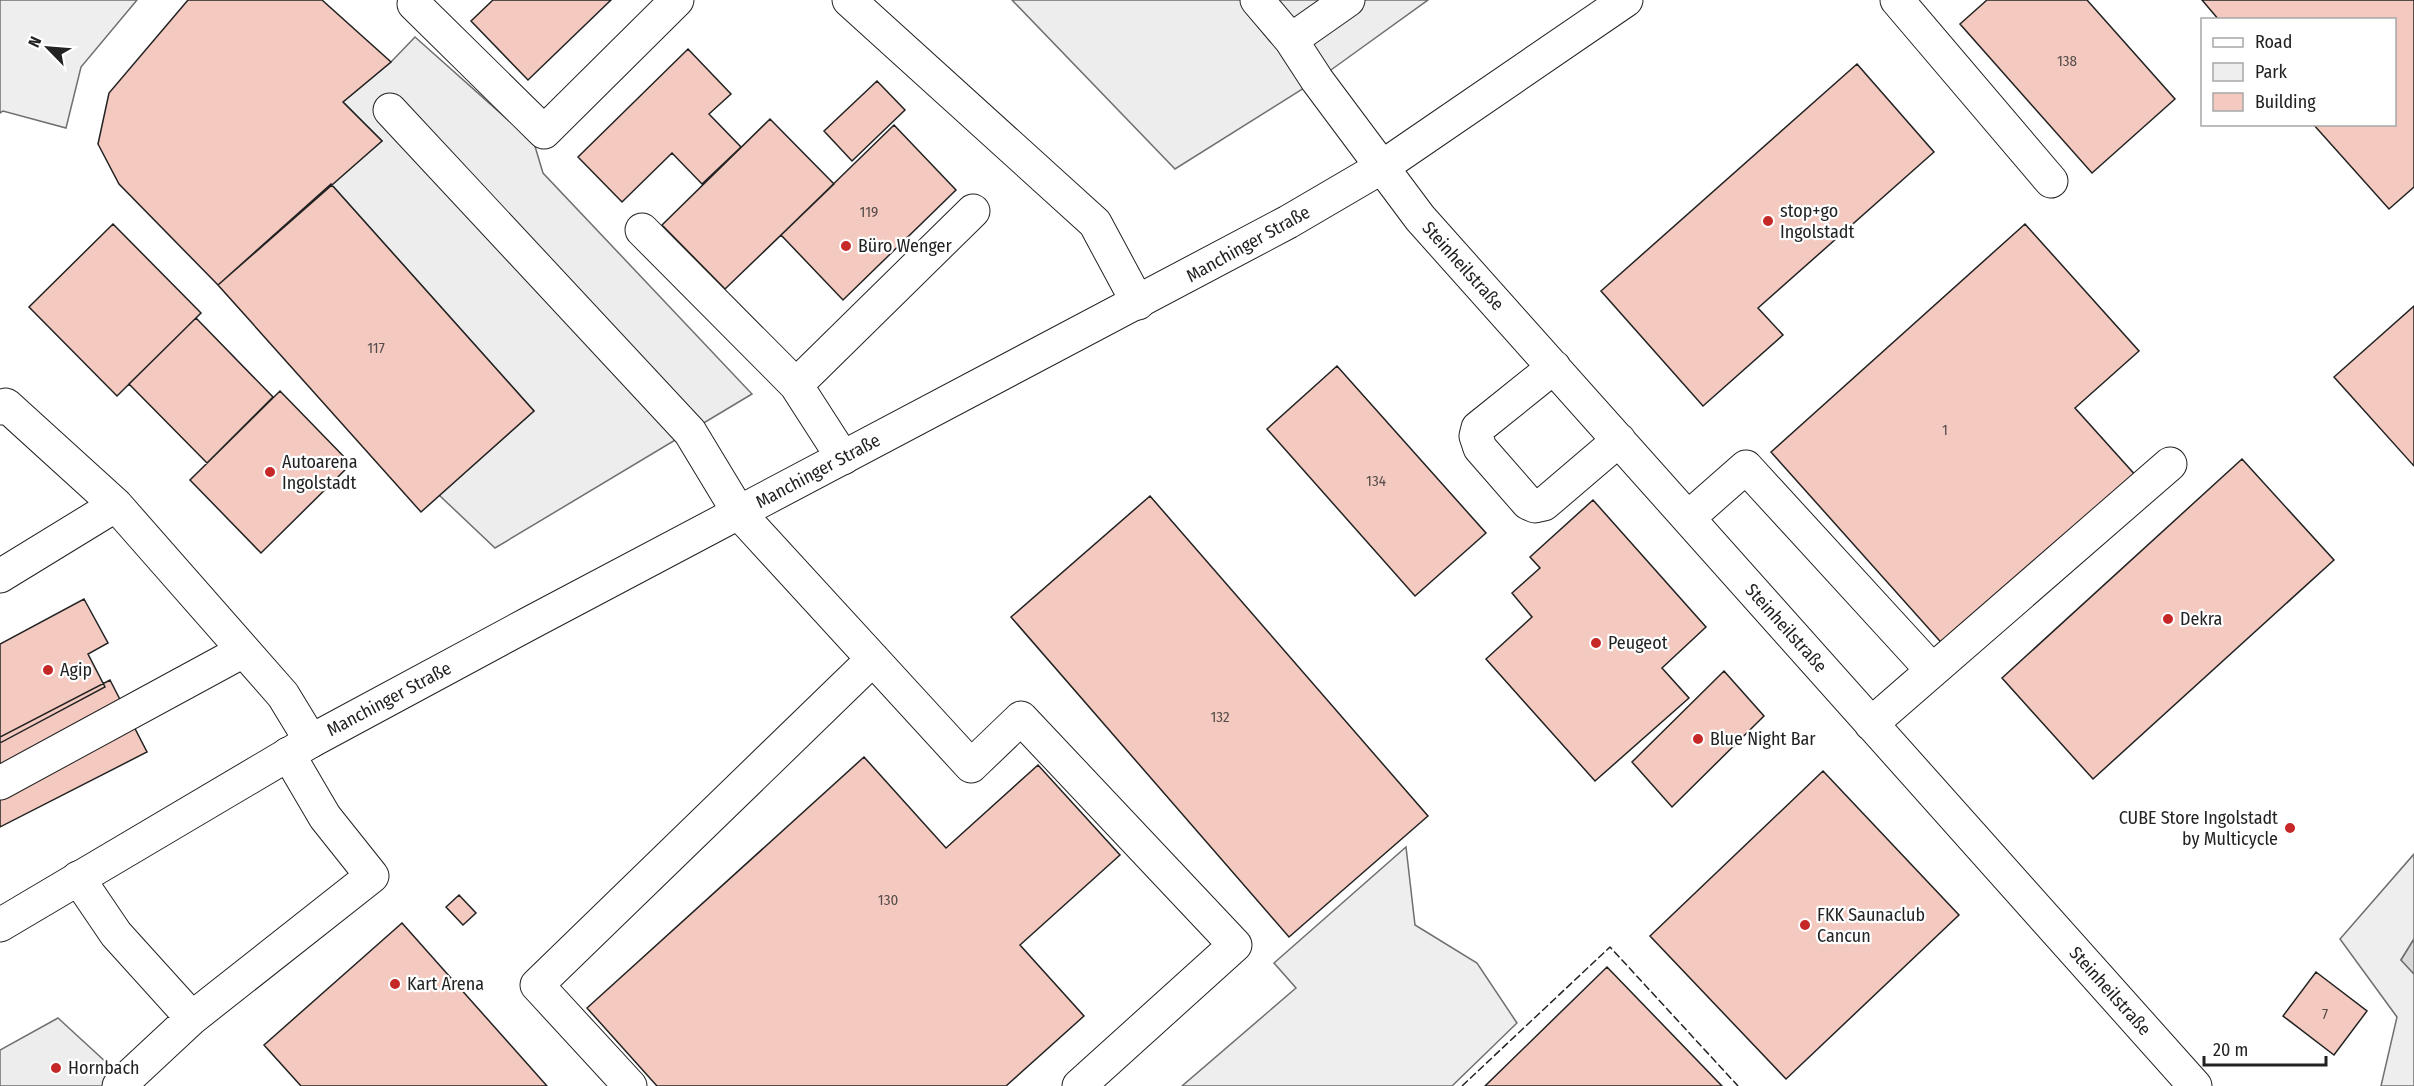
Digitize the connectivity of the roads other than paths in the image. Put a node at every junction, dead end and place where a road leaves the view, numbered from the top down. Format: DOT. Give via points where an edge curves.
graph roads {
  1 [pos="677,0"];
  2 [pos="849,0"];
  3 [pos="1257,0"];
  4 [pos="1348,0"];
  5 [pos="1626,0"];
  6 [pos="1897,0"];
  7 [pos="414,4"];
  8 [pos="1291,40"];
  9 [pos="390,110"];
  10 [pos="1382,167"];
  11 [pos="2051,181"];
  12 [pos="973,211"];
  13 [pos="642,230"];
  14 [pos="1138,303"];
  15 [pos="1554,368"];
  16 [pos="796,385"];
  17 [pos="2,402"];
  18 [pos="1619,440"];
  19 [pos="843,458"];
  20 [pos="2169,464"];
  21 [pos="116,505"];
  22 [pos="739,513"];
  23 [pos="1688,518"];
  24 [pos="0,576"];
  25 [pos="243,651"];
  26 [pos="873,658"];
  27 [pos="1932,670"];
  28 [pos="1871,723"];
  29 [pos="299,748"];
  30 [pos="0,783"];
  31 [pos="78,878"];
  32 [pos="0,925"];
  33 [pos="192,1018"];
  34 [pos="119,1086"];
  35 [pos="630,1086"];
  36 [pos="1079,1086"];
  37 [pos="2194,1086"];
  1 -- 7 [label="main road" via="544,132"];
  2 -- 14 [label="main road" via="1095,223"];
  3 -- 8 [label="main road, Steinheilstraße"];
  4 -- 8 [label="main road"];
  5 -- 10 [label="main road, Manchinger Straße"];
  6 -- 11 [label="main road"];
  8 -- 10 [label="main road, Steinheilstraße"];
  9 -- 22 [label="main road" via="690,432"];
  10 -- 14 [label="main road, Manchinger Straße"];
  10 -- 15 [label="main road, Steinheilstraße" via="1420,218"];
  12 -- 16 [label="main road"];
  13 -- 16 [label="main road"];
  14 -- 19 [label="main road, Manchinger Straße"];
  15 -- 18 [label="main road, Steinheilstraße"];
  15 -- 18 [label="main road" via="1478,428 1476,436 1480,448 1528,503 1544,504"];
  16 -- 19 [label="main road"];
  17 -- 21 [label="main road"];
  18 -- 23 [label="main road, Steinheilstraße"];
  19 -- 22 [label="main road, Manchinger Straße"];
  20 -- 27 [label="main road"];
  21 -- 24 [label="main road"];
  21 -- 25 [label="main road"];
  22 -- 26 [label="main road"];
  22 -- 29 [label="main road, Manchinger Straße"];
  23 -- 27 [label="main road" via="1746,467"];
  23 -- 28 [label="main road, Steinheilstraße"];
  25 -- 29 [label="main road" via="283,695"];
  25 -- 30 [label="main road"];
  26 -- 35 [label="main road" via="537,985"];
  26 -- 36 [label="main road" via="971,766 1021,718 1235,945"];
  27 -- 28 [label="main road"];
  28 -- 37 [label="main road, Steinheilstraße"];
  29 -- 31 [label="main road, Manchinger Straße"];
  29 -- 33 [label="main road" via="325,817 372,876"];
  31 -- 32 [label="main road, Manchinger Straße"];
  31 -- 33 [label="main road" via="116,934"];
  33 -- 34 [label="main road"];
}
